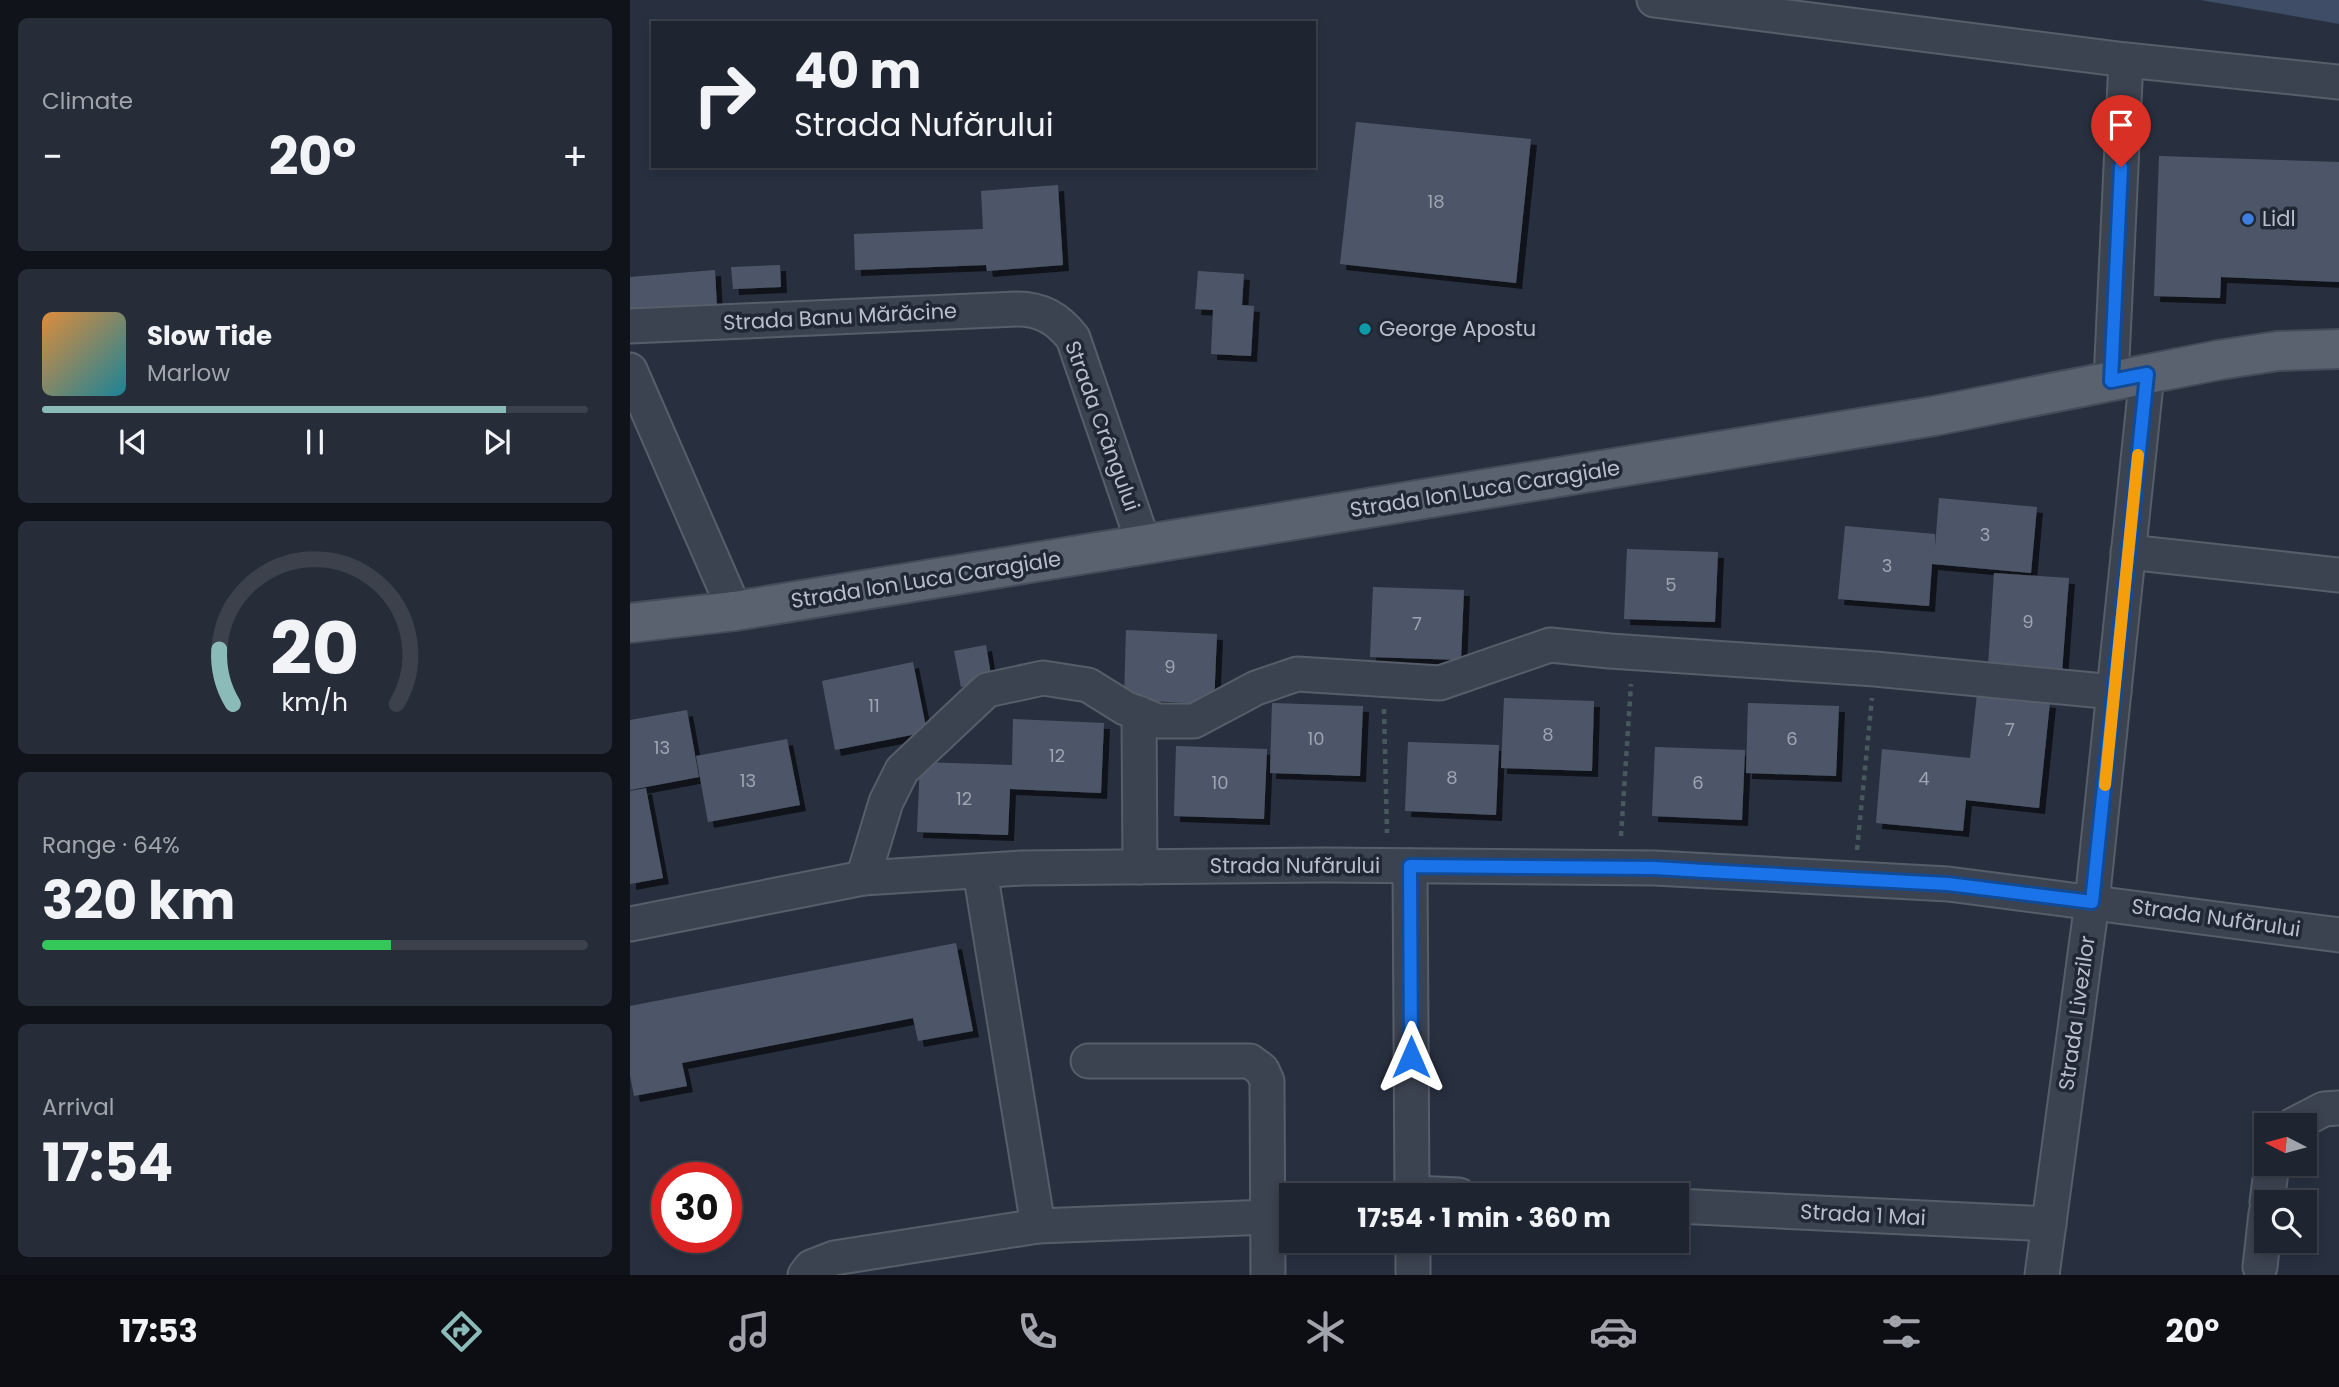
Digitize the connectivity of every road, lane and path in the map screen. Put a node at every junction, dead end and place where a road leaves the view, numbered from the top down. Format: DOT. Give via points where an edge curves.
graph roads {
  1 [pos="1654,0"];
  2 [pos="2126,60"];
  3 [pos="2339,82"];
  4 [pos="1049,315"];
  5 [pos="630,326"];
  6 [pos="2339,349"];
  7 [pos="630,370"];
  8 [pos="2129,378"];
  9 [pos="1144,545"];
  10 [pos="2129,552"];
  11 [pos="2339,575"];
  12 [pos="735,611"];
  13 [pos="630,623"];
  14 [pos="1633,653"];
  15 [pos="1875,669"];
  16 [pos="1383,680"];
  17 [pos="2114,692"];
  18 [pos="1139,713"];
  19 [pos="1399,866"];
  20 [pos="1140,867"];
  21 [pos="1619,868"];
  22 [pos="980,871"];
  23 [pos="863,878"];
  24 [pos="1854,879"];
  25 [pos="2092,902"];
  26 [pos="630,924"];
  27 [pos="2339,934"];
  28 [pos="1088,1061"];
  29 [pos="2339,1108"];
  30 [pos="2316,1113"];
  31 [pos="1412,1183"];
  32 [pos="1689,1207"];
  33 [pos="1269,1217"];
  34 [pos="2049,1224"];
  35 [pos="1038,1226"];
  36 [pos="1413,1253"];
  37 [pos="2262,1253"];
  38 [pos="2260,1267"];
  39 [pos="805,1275"];
  40 [pos="1268,1275"];
  41 [pos="1413,1275"];
  42 [pos="2042,1275"];
  1 -- 2 [label="street"];
  2 -- 3 [label="street"];
  2 -- 8 [label="street, Strada Livezilor"];
  4 -- 5 [label="street, Strada Banu Mărăcine" via="1017,309"];
  4 -- 9 [label="street, Strada Crângului" via="1073,338"];
  6 -- 8 [label="main road, Strada Ion Luca Caragiale" via="2278,351"];
  7 -- 12 [label="street"];
  8 -- 9 [label="main road, Strada Ion Luca Caragiale" via="1934,416"];
  8 -- 10 [label="street, Strada Livezilor"];
  9 -- 12 [label="main road, Strada Ion Luca Caragiale"];
  10 -- 11 [label="street"];
  10 -- 17 [label="street, Strada Livezilor"];
  12 -- 13 [label="main road, Strada Ion Luca Caragiale"];
  14 -- 15 [label="street"];
  14 -- 16 [label="street" via="1550,645 1440,683"];
  14 -- 21 [label="path"];
  15 -- 17 [label="street"];
  15 -- 24 [label="path"];
  16 -- 18 [label="street" via="1297,674 1256,688 1194,721 1158,720"];
  16 -- 19 [label="path"];
  17 -- 25 [label="street, Strada Livezilor"];
  18 -- 20 [label="street"];
  18 -- 23 [label="street" via="1088,685 1043,678 987,690 902,770 886,802"];
  19 -- 20 [label="street, Strada Nufărului"];
  19 -- 21 [label="street, Strada Nufărului"];
  19 -- 31 [label="street"];
  20 -- 22 [label="street, Strada Nufărului"];
  21 -- 24 [label="street, Strada Nufărului"];
  22 -- 23 [label="street, Strada Nufărului"];
  22 -- 35 [label="street"];
  23 -- 26 [label="street, Strada Nufărului"];
  24 -- 25 [label="street, Strada Nufărului" via="1948,884"];
  25 -- 27 [label="street, Strada Nufărului"];
  25 -- 34 [label="street, Strada Livezilor"];
  28 -- 33 [label="street" via="1250,1061 1262,1070 1267,1081"];
  29 -- 30 [label="street"];
  32 -- 34 [label="street, Strada 1 Mai"];
  33 -- 35 [label="street"];
  33 -- 40 [label="street"];
  34 -- 42 [label="street, Strada Livezilor"];
  35 -- 39 [label="street" via="834,1258 811,1267"];
  36 -- 41 [label="street"];
  37 -- 38 [label="street"];
}
